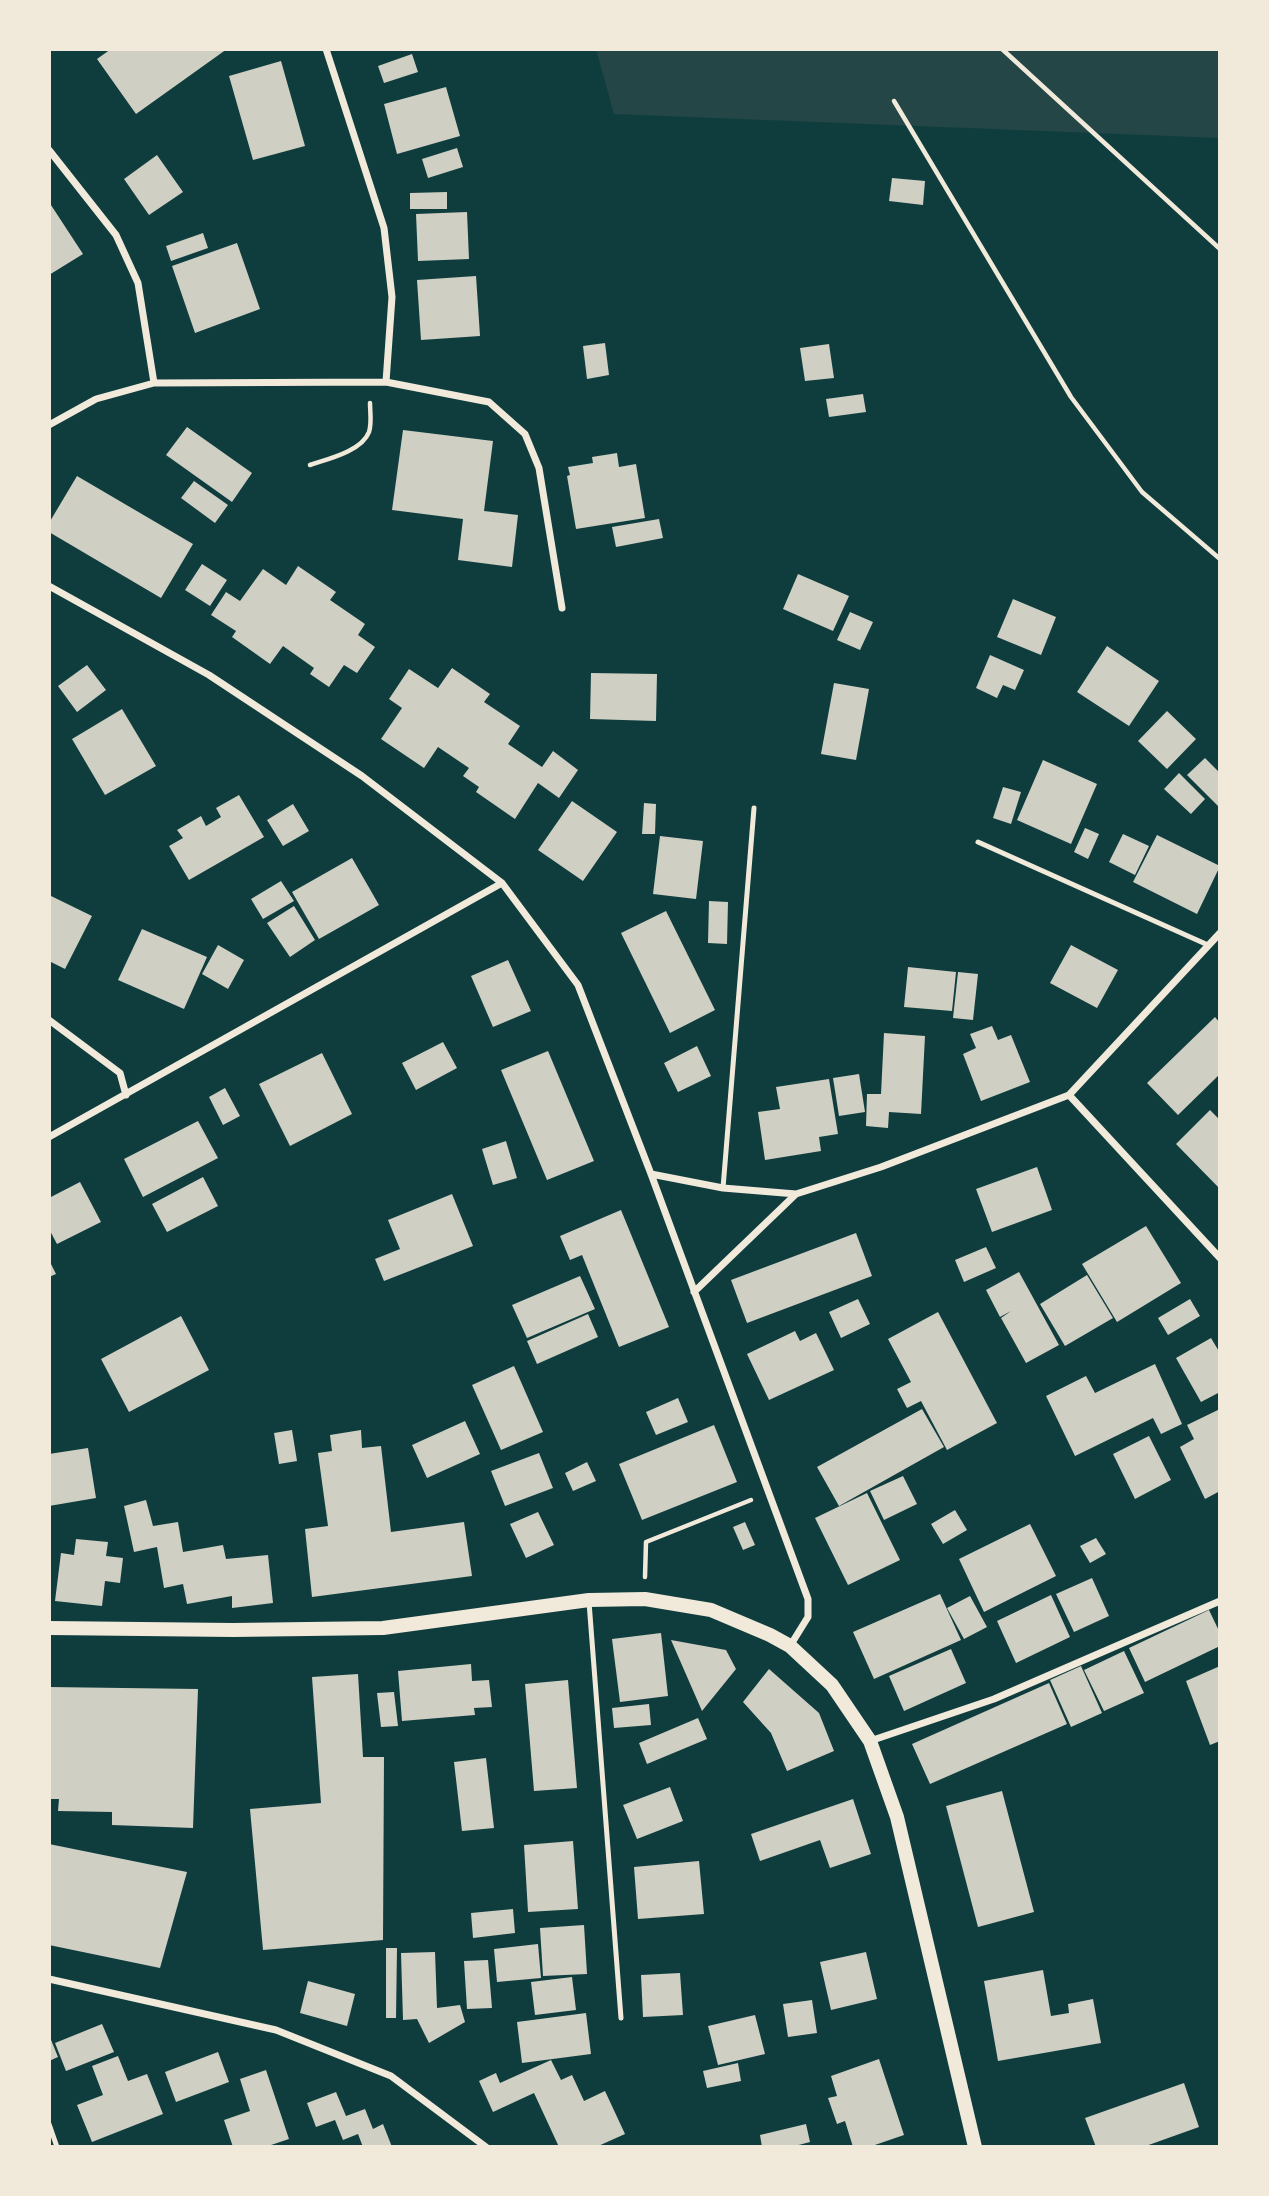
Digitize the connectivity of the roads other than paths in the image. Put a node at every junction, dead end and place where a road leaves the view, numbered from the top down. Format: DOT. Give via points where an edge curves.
graph roads {
  1 [pos="326,49"];
  2 [pos="49,150"];
  3 [pos="386,382"];
  4 [pos="154,383"];
  5 [pos="49,425"];
  6 [pos="49,586"];
  7 [pos="562,608"];
  8 [pos="754,808"];
  9 [pos="978,842"];
  10 [pos="502,883"];
  11 [pos="1220,933"];
  12 [pos="1208,945"];
  13 [pos="49,1020"];
  14 [pos="126,1095"];
  15 [pos="1069,1095"];
  16 [pos="49,1137"];
  17 [pos="651,1174"];
  18 [pos="723,1188"];
  19 [pos="796,1194"];
  20 [pos="1220,1258"];
  21 [pos="694,1292"];
  22 [pos="589,1600"];
  23 [pos="1220,1601"];
  24 [pos="49,1628"];
  25 [pos="790,1646"];
  26 [pos="870,1741"];
  27 [pos="49,1979"];
  28 [pos="621,2018"];
  29 [pos="49,2124"];
  30 [pos="57,2147"];
  31 [pos="486,2147"];
  32 [pos="975,2147"];
  1 -- 3 [label="street" via="384,228 392,297"];
  2 -- 4 [label="street" via="116,235 138,283"];
  3 -- 4 [label="street"];
  3 -- 7 [label="street" via="489,402 525,434 539,468"];
  4 -- 5 [label="street" via="96,399"];
  6 -- 10 [label="street" via="209,675 362,776"];
  8 -- 18 [label="lane"];
  9 -- 12 [label="lane"];
  10 -- 14 [label="street"];
  10 -- 17 [label="street" via="578,985"];
  11 -- 12 [label="street"];
  12 -- 15 [label="street"];
  13 -- 14 [label="street" via="120,1073"];
  14 -- 16 [label="street"];
  15 -- 19 [label="street" via="881,1167"];
  15 -- 20 [label="street"];
  17 -- 18 [label="street"];
  17 -- 21 [label="street"];
  18 -- 19 [label="street"];
  19 -- 21 [label="street"];
  21 -- 25 [label="street" via="808,1599 808,1617"];
  22 -- 24 [label="main road" via="383,1628"];
  22 -- 25 [label="main road" via="645,1599 711,1610"];
  22 -- 28 [label="lane"];
  23 -- 26 [label="street" via="994,1699"];
  25 -- 26 [label="main road" via="832,1685"];
  26 -- 32 [label="main road" via="897,1817"];
  27 -- 31 [label="street" via="276,2030 391,2076"];
  29 -- 30 [label="lane"];
}
